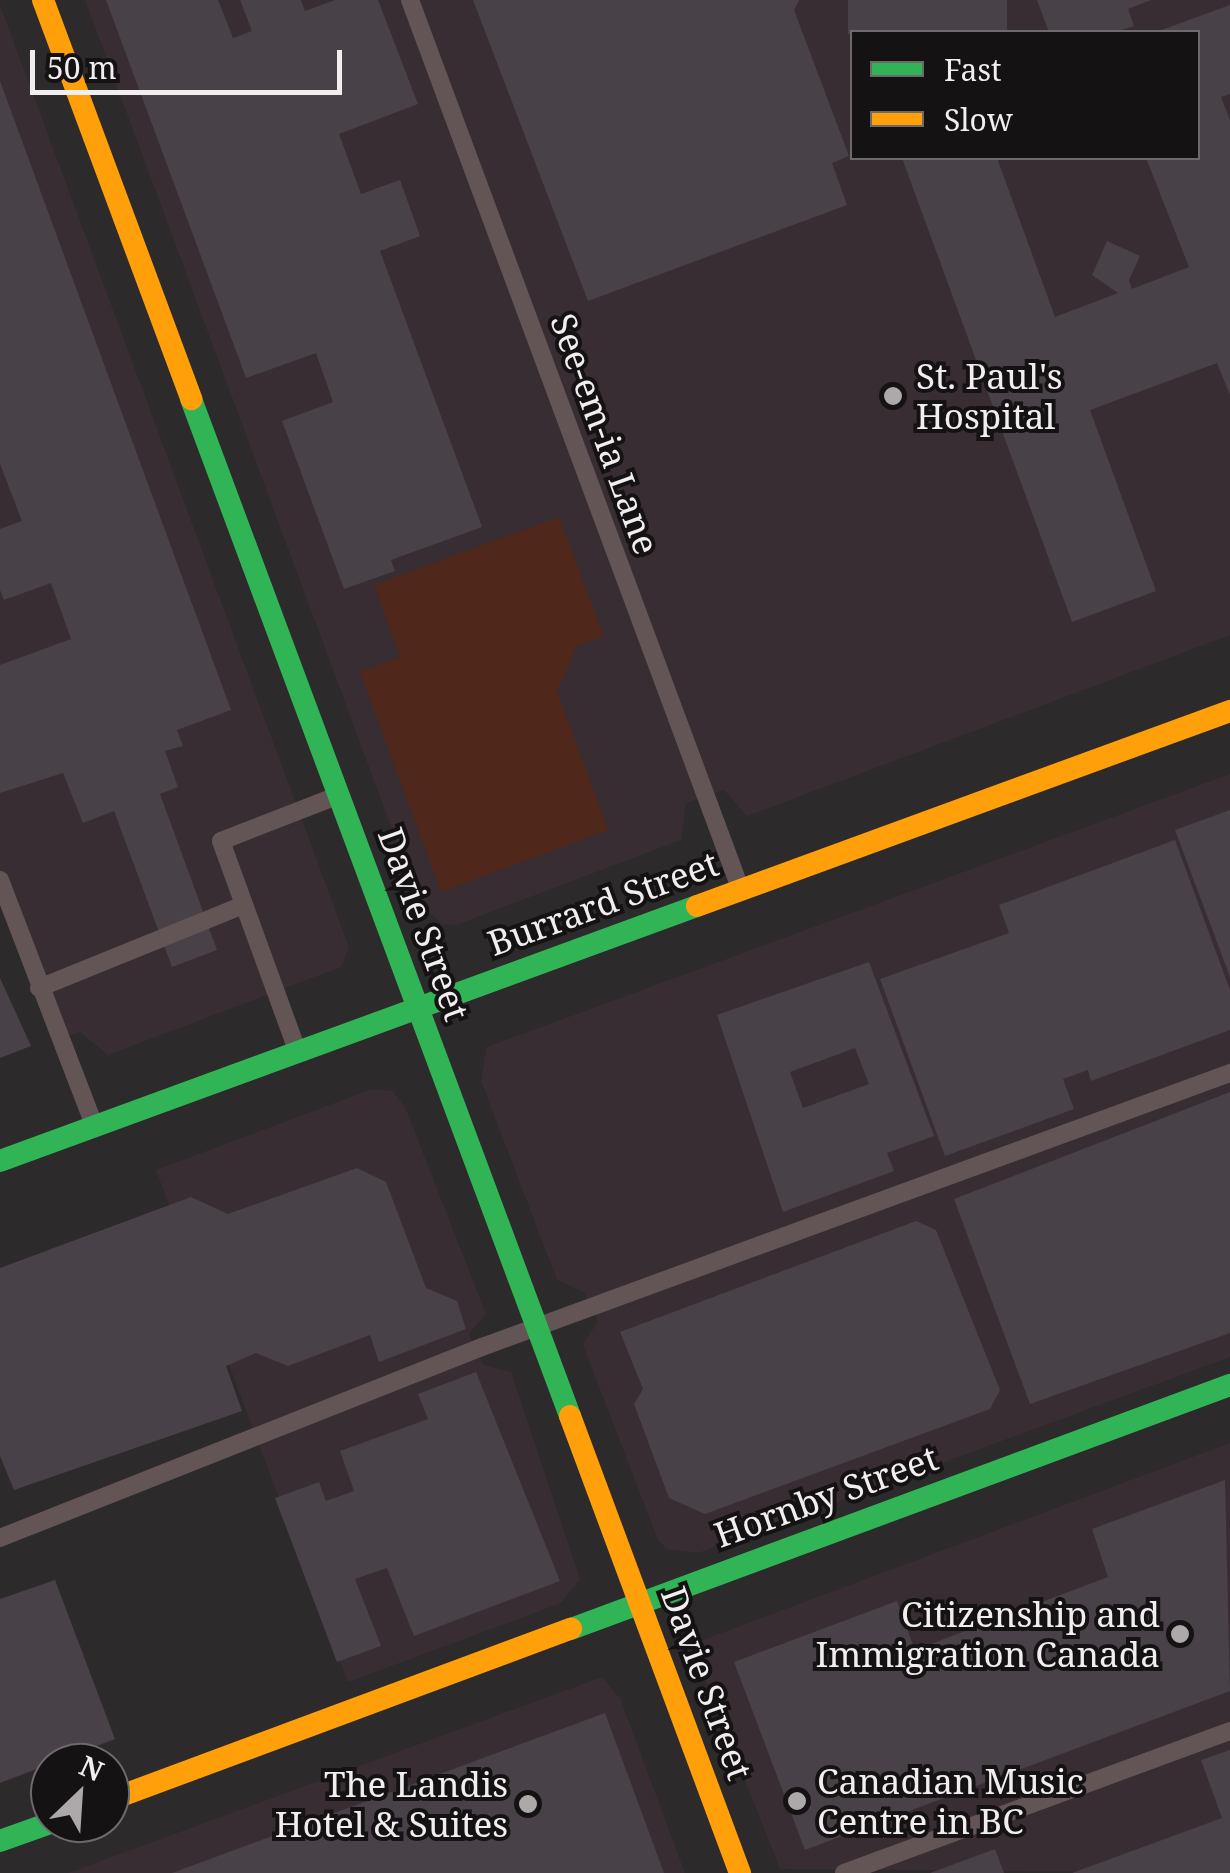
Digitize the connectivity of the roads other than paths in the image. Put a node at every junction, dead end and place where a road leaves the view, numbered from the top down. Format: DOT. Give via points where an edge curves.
graph roads {
  1 [pos="43,0"];
  2 [pos="410,0"];
  3 [pos="1230,711"];
  4 [pos="339,795"];
  5 [pos="0,880"];
  6 [pos="740,890"];
  7 [pos="243,905"];
  8 [pos="40,988"];
  9 [pos="418,1009"];
  10 [pos="298,1053"];
  11 [pos="1230,1073"];
  12 [pos="95,1127"];
  13 [pos="0,1161"];
  14 [pos="536,1327"];
  15 [pos="1230,1385"];
  16 [pos="0,1538"];
  17 [pos="639,1602"];
  18 [pos="1230,1731"];
  19 [pos="130,1793"];
  20 [pos="30,1831"];
  21 [pos="0,1842"];
  22 [pos="740,1873"];
  23 [pos="844,1873"];
  1 -- 4 [label="main road, Davie Street"];
  2 -- 6 [label="lane, See-em-ia Lane"];
  3 -- 6 [label="main road, Burrard Street"];
  4 -- 7 [label="lane" via="220,842"];
  4 -- 9 [label="main road, Davie Street"];
  5 -- 8 [label="lane"];
  6 -- 9 [label="main road, Burrard Street"];
  7 -- 8 [label="lane"];
  7 -- 10 [label="lane"];
  8 -- 12 [label="lane"];
  9 -- 10 [label="main road, Burrard Street"];
  9 -- 14 [label="main road, Davie Street"];
  10 -- 12 [label="main road, Burrard Street"];
  11 -- 14 [label="lane"];
  12 -- 13 [label="main road, Burrard Street"];
  14 -- 16 [label="lane"];
  14 -- 17 [label="main road, Davie Street"];
  15 -- 17 [label="main road, Hornby Street"];
  17 -- 19 [label="main road, Hornby Street"];
  17 -- 22 [label="main road, Davie Street"];
  18 -- 23 [label="lane"];
  20 -- 21 [label="main road"];
}
